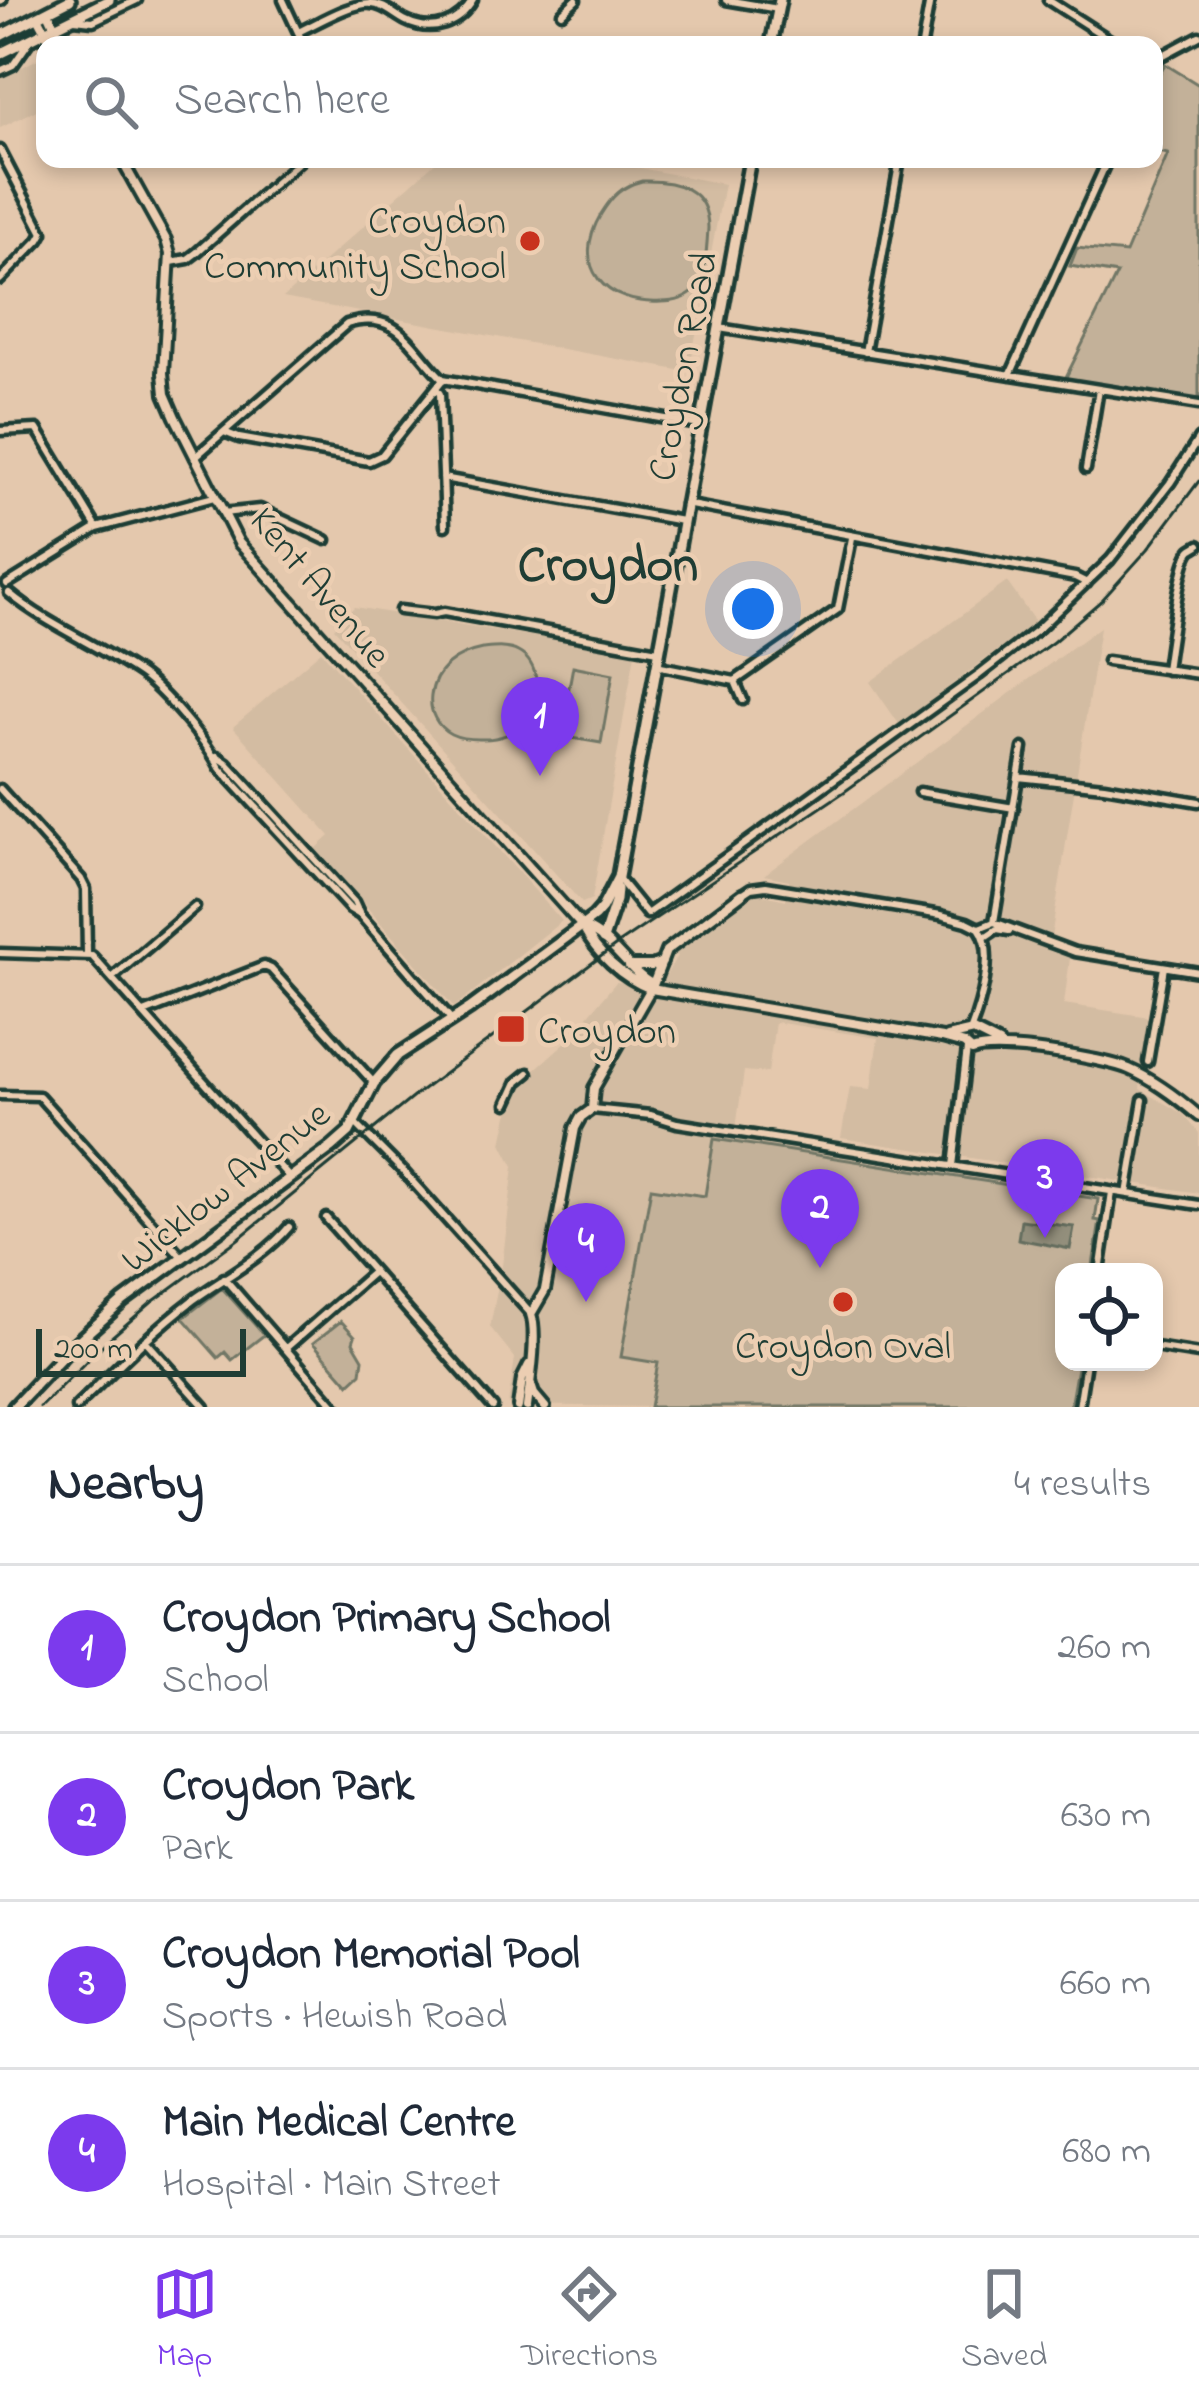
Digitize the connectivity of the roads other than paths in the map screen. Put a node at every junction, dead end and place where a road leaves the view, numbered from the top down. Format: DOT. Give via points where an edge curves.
graph roads {
  1 [pos="70,0"];
  2 [pos="109,0"];
  3 [pos="137,0"];
  4 [pos="284,0"];
  5 [pos="473,0"];
  6 [pos="576,0"];
  7 [pos="726,0"];
  8 [pos="930,0"];
  9 [pos="1048,0"];
  10 [pos="779,4"];
  11 [pos="562,13"];
  12 [pos="43,15"];
  13 [pos="71,18"];
  14 [pos="50,29"];
  15 [pos="298,32"];
  16 [pos="0,36"];
  17 [pos="36,36"];
  18 [pos="37,36"];
  19 [pos="51,36"];
  20 [pos="56,36"];
  21 [pos="300,36"];
  22 [pos="773,36"];
  23 [pos="924,36"];
  24 [pos="1104,36"];
  25 [pos="1199,36"];
  26 [pos="31,39"];
  27 [pos="0,54"];
  28 [pos="1163,55"];
  29 [pos="0,71"];
  30 [pos="0,150"];
  31 [pos="3,163"];
  32 [pos="126,168"];
  33 [pos="292,168"];
  34 [pos="748,168"];
  35 [pos="898,168"];
  36 [pos="1104,168"];
  37 [pos="171,262"];
  38 [pos="0,280"];
  39 [pos="718,328"];
  40 [pos="865,352"];
  41 [pos="1010,375"];
  42 [pos="443,379"];
  43 [pos="436,388"];
  44 [pos="1099,389"];
  45 [pos="1199,405"];
  46 [pos="700,425"];
  47 [pos="0,431"];
  48 [pos="224,432"];
  49 [pos="1199,438"];
  50 [pos="195,458"];
  51 [pos="1086,470"];
  52 [pos="443,478"];
  53 [pos="214,496"];
  54 [pos="685,504"];
  55 [pos="223,513"];
  56 [pos="682,521"];
  57 [pos="445,526"];
  58 [pos="97,528"];
  59 [pos="852,537"];
  60 [pos="326,540"];
  61 [pos="1199,545"];
  62 [pos="1088,584"];
  63 [pos="4,589"];
  64 [pos="400,610"];
  65 [pos="658,651"];
  66 [pos="1107,661"];
  67 [pos="656,665"];
  68 [pos="1166,670"];
  69 [pos="1199,674"];
  70 [pos="735,681"];
  71 [pos="743,700"];
  72 [pos="1023,748"];
  73 [pos="1018,778"];
  74 [pos="0,789"];
  75 [pos="919,792"];
  76 [pos="1199,802"];
  77 [pos="1014,808"];
  78 [pos="618,877"];
  79 [pos="742,894"];
  80 [pos="195,907"];
  81 [pos="994,922"];
  82 [pos="582,926"];
  83 [pos="979,928"];
  84 [pos="1018,933"];
  85 [pos="985,937"];
  86 [pos="603,939"];
  87 [pos="0,953"];
  88 [pos="87,955"];
  89 [pos="662,962"];
  90 [pos="628,966"];
  91 [pos="1164,967"];
  92 [pos="1199,972"];
  93 [pos="112,978"];
  94 [pos="652,987"];
  95 [pos="144,1013"];
  96 [pos="452,1020"];
  97 [pos="973,1041"];
  98 [pos="1148,1062"];
  99 [pos="528,1073"];
  100 [pos="374,1083"];
  101 [pos="0,1096"];
  102 [pos="1143,1100"];
  103 [pos="507,1104"];
  104 [pos="592,1109"];
  105 [pos="1199,1116"];
  106 [pos="355,1123"];
  107 [pos="952,1166"];
  108 [pos="290,1178"];
  109 [pos="1112,1192"];
  110 [pos="1127,1194"];
  111 [pos="1199,1205"];
  112 [pos="326,1218"];
  113 [pos="290,1227"];
  114 [pos="182,1257"];
  115 [pos="1101,1263"];
  116 [pos="373,1272"];
  117 [pos="224,1278"];
  118 [pos="531,1314"];
  119 [pos="145,1340"];
  120 [pos="286,1348"];
  121 [pos="1163,1348"];
  122 [pos="1199,1354"];
  123 [pos="530,1364"];
  124 [pos="1085,1371"];
  125 [pos="531,1383"];
  126 [pos="14,1407"];
  127 [pos="76,1407"];
  128 [pos="205,1407"];
  129 [pos="336,1407"];
  130 [pos="493,1407"];
  131 [pos="518,1407"];
  132 [pos="527,1407"];
  133 [pos="545,1407"];
  134 [pos="1079,1407"];
  1 -- 12 [label="main road"];
  2 -- 13 [label="main road"];
  3 -- 13 [label="street" via="93,21"];
  4 -- 15 [label="street"];
  5 -- 15 [label="street" via="440,26 366,3"];
  6 -- 11 [label="street"];
  7 -- 10 [label="street"];
  8 -- 23 [label="street"];
  9 -- 24 [label="street"];
  10 -- 22 [label="main road"];
  12 -- 14 [label="street"];
  12 -- 16 [label="main road"];
  13 -- 14 [label="main road"];
  14 -- 18 [label="main road"];
  14 -- 19 [label="street"];
  14 -- 20 [label="street"];
  15 -- 21 [label="street"];
  17 -- 26 [label="main road"];
  25 -- 28 [label="street"];
  26 -- 27 [label="main road"];
  26 -- 29 [label="street"];
  30 -- 31 [label="street"];
  31 -- 38 [label="street" via="43,232"];
  32 -- 37 [label="street, Kent Avenue"];
  33 -- 37 [label="street" via="196,253"];
  34 -- 39 [label="main road, Croydon Road"];
  35 -- 40 [label="street"];
  36 -- 41 [label="street"];
  37 -- 50 [label="street, Kent Avenue" via="164,384"];
  39 -- 40 [label="street"];
  39 -- 46 [label="main road, Croydon Road"];
  40 -- 41 [label="street"];
  41 -- 44 [label="street"];
  42 -- 43 [label="street"];
  42 -- 46 [label="street"];
  42 -- 48 [label="street" via="403,332 355,321"];
  43 -- 48 [label="street" via="369,461"];
  43 -- 52 [label="street"];
  44 -- 45 [label="street"];
  44 -- 51 [label="street"];
  46 -- 54 [label="main road, Croydon Road"];
  47 -- 58 [label="street" via="37,429"];
  48 -- 50 [label="street"];
  49 -- 62 [label="street"];
  50 -- 53 [label="street, Kent Avenue"];
  52 -- 56 [label="street"];
  52 -- 57 [label="street"];
  53 -- 55 [label="street, Kent Avenue"];
  53 -- 58 [label="street"];
  54 -- 56 [label="main road, Croydon Road"];
  54 -- 59 [label="street"];
  55 -- 60 [label="street" via="260,509"];
  55 -- 82 [label="street, Kent Avenue" via="239,543"];
  56 -- 65 [label="main road, Croydon Road"];
  58 -- 63 [label="street"];
  59 -- 62 [label="street"];
  59 -- 70 [label="street" via="838,609"];
  61 -- 68 [label="street" via="1187,557"];
  62 -- 78 [label="street" via="979,675 646,914"];
  63 -- 96 [label="street" via="145,676"];
  64 -- 65 [label="street"];
  65 -- 67 [label="main road, Croydon Road"];
  66 -- 68 [label="street"];
  67 -- 70 [label="street"];
  67 -- 78 [label="main road, Croydon Road"];
  68 -- 69 [label="street"];
  70 -- 71 [label="street"];
  72 -- 73 [label="street"];
  73 -- 76 [label="street"];
  73 -- 77 [label="street"];
  74 -- 88 [label="street" via="81,879"];
  75 -- 77 [label="street"];
  77 -- 81 [label="street"];
  78 -- 82 [label="main road, Croydon Road"];
  78 -- 86 [label="main road"];
  79 -- 83 [label="street" via="771,887"];
  79 -- 89 [label="street" via="674,943"];
  80 -- 93 [label="street"];
  81 -- 83 [label="street"];
  81 -- 84 [label="street"];
  82 -- 86 [label="street, Kent Avenue"];
  82 -- 94 [label="street, Kent Avenue" via="614,967"];
  82 -- 96 [label="main road, Wicklow Avenue"];
  83 -- 85 [label="street"];
  84 -- 85 [label="street" via="997,929"];
  84 -- 91 [label="street"];
  85 -- 97 [label="street"];
  86 -- 90 [label="street, Kent Avenue"];
  87 -- 88 [label="street"];
  88 -- 93 [label="street"];
  89 -- 90 [label="street"];
  89 -- 94 [label="street"];
  90 -- 94 [label="street, Kent Avenue"];
  91 -- 92 [label="street"];
  91 -- 98 [label="street"];
  93 -- 95 [label="street"];
  94 -- 97 [label="street"];
  94 -- 104 [label="street" via="594,1088"];
  95 -- 100 [label="street" via="264,966"];
  95 -- 108 [label="street"];
  96 -- 100 [label="main road, Wicklow Avenue" via="398,1055"];
  97 -- 105 [label="street" via="1124,1067"];
  97 -- 107 [label="street"];
  99 -- 103 [label="street"];
  100 -- 106 [label="main road, Wicklow Avenue"];
  101 -- 114 [label="street" via="39,1096"];
  102 -- 110 [label="street"];
  104 -- 107 [label="street"];
  104 -- 118 [label="street" via="575,1128 544,1290"];
  106 -- 108 [label="main road, Wicklow Avenue"];
  106 -- 118 [label="street"];
  107 -- 109 [label="street"];
  108 -- 114 [label="main road, Wicklow Avenue"];
  109 -- 110 [label="street"];
  109 -- 115 [label="street"];
  110 -- 111 [label="street"];
  112 -- 116 [label="street"];
  113 -- 117 [label="street"];
  114 -- 126 [label="main road, Wicklow Avenue" via="97,1324"];
  116 -- 120 [label="street"];
  116 -- 130 [label="street"];
  117 -- 119 [label="street"];
  117 -- 120 [label="street"];
  118 -- 123 [label="street"];
  119 -- 127 [label="street"];
  119 -- 128 [label="street"];
  120 -- 129 [label="street"];
  121 -- 122 [label="street"];
  123 -- 125 [label="street"];
  123 -- 131 [label="street"];
  124 -- 134 [label="street"];
  125 -- 132 [label="street"];
  125 -- 133 [label="street"];
}
